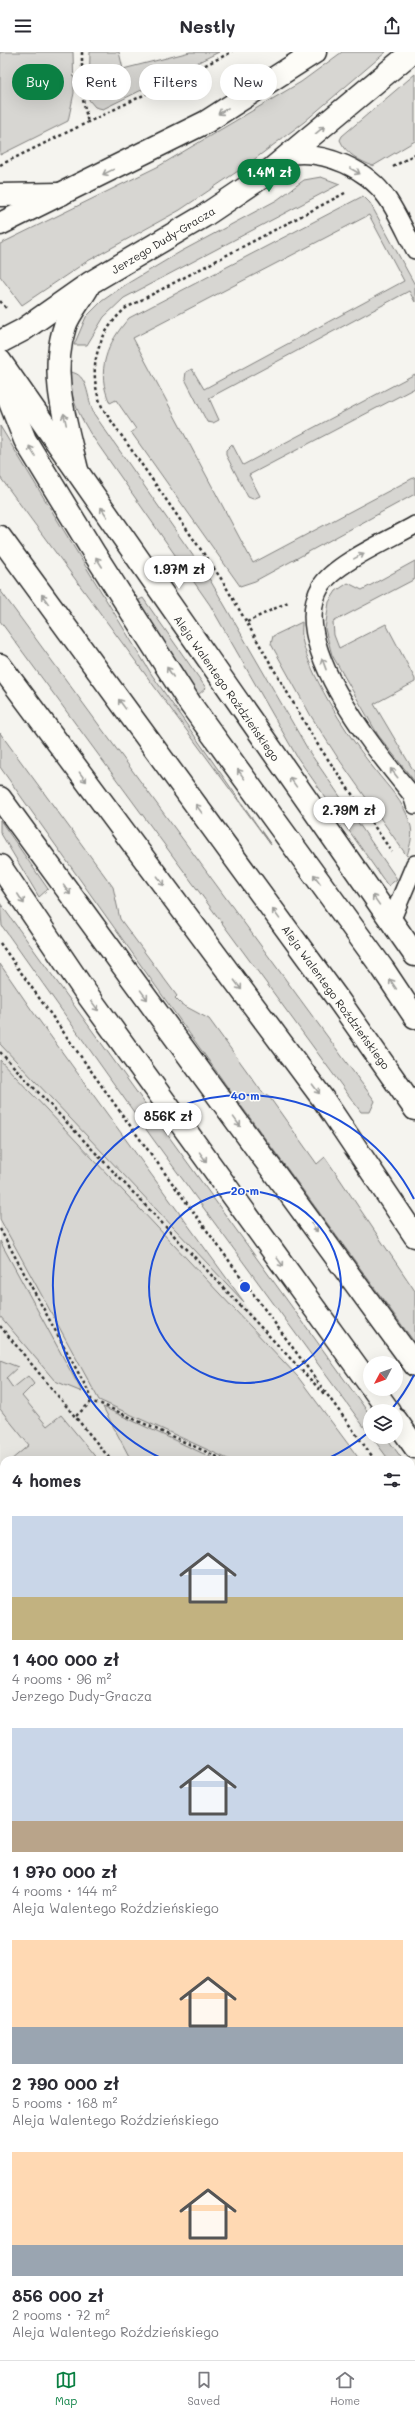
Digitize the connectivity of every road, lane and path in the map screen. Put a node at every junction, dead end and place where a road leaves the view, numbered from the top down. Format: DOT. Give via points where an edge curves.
graph roads {
  1 [pos="82,52"];
  2 [pos="232,52"];
  3 [pos="314,52"];
  4 [pos="412,52"];
  5 [pos="88,123"];
  6 [pos="292,155"];
  7 [pos="0,166"];
  8 [pos="370,180"];
  9 [pos="61,194"];
  10 [pos="0,195"];
  11 [pos="0,224"];
  12 [pos="415,250"];
  13 [pos="90,283"];
  14 [pos="0,342"];
  15 [pos="0,361"];
  16 [pos="0,377"];
  17 [pos="77,470"];
  18 [pos="415,525"];
  19 [pos="0,537"];
  20 [pos="322,585"];
  21 [pos="247,622"];
  22 [pos="0,665"];
  23 [pos="0,798"];
  24 [pos="415,805"];
  25 [pos="0,866"];
  26 [pos="413,871"];
  27 [pos="391,921"];
  28 [pos="0,943"];
  29 [pos="415,954"];
  30 [pos="415,1017"];
  31 [pos="0,1052"];
  32 [pos="415,1109"];
  33 [pos="0,1229"];
  34 [pos="415,1236"];
  35 [pos="0,1326"];
  36 [pos="415,1365"];
  37 [pos="363,1375"];
  38 [pos="91,1402"];
  39 [pos="334,1403"];
  40 [pos="76,1416"];
  41 [pos="403,1430"];
  42 [pos="415,1446"];
  43 [pos="108,1456"];
  44 [pos="215,1456"];
  45 [pos="372,1456"];
  1 -- 5 [label="path" via="82,95"];
  2 -- 5 [label="path"];
  3 -- 9 [label="main road, one-way" via="206,122"];
  6 -- 4 [label="main road, Jerzego Dudy-Gracza, one-way"];
  5 -- 7 [label="path"];
  6 -- 8 [label="lane, one-way" via="308,153 334,159"];
  6 -- 13 [label="main road, Jerzego Dudy-Gracza" via="204,216"];
  8 -- 12 [label="lane" via="387,198"];
  8 -- 21 [label="path" via="126,308 104,334 95,354 95,388 103,409 216,570"];
  9 -- 10 [label="main road"];
  9 -- 11 [label="main road"];
  13 -- 14 [label="main road, Jerzego Dudy-Gracza" via="23,330"];
  17 -- 13 [label="main road, one-way" via="58,385 59,357 65,326"];
  15 -- 17 [label="main road, Aleja Walentego Roździeńskiego"];
  30 -- 16 [label="main road, one-way" via="191,704 94,554 25,440"];
  27 -- 17 [label="main road, Aleja Walentego Roździeńskiego, one-way"];
  20 -- 18 [label="lane, one-way" via="336,569"];
  32 -- 19 [label="main road, Aleja Walentego Roździeńskiego, one-way" via="337,998"];
  20 -- 21 [label="path"];
  24 -- 20 [label="lane, one-way" via="412,795 366,738 325,667 313,625 314,603"];
  21 -- 26 [label="path" via="316,742"];
  22 -- 34 [label="main road, one-way" via="323,1099"];
  23 -- 36 [label="main road, one-way"];
  25 -- 37 [label="main road, one-way" via="84,990"];
  26 -- 27 [label="lane"];
  27 -- 29 [label="main road, Aleja Walentego Roździeńskiego"];
  28 -- 39 [label="path"];
  31 -- 39 [label="path"];
  33 -- 38 [label="path" via="91,1396"];
  35 -- 40 [label="path"];
  38 -- 40 [label="path"];
  38 -- 44 [label="path" via="101,1404"];
  39 -- 45 [label="path"];
  40 -- 43 [label="path"];
  41 -- 42 [label="main road"];
}
